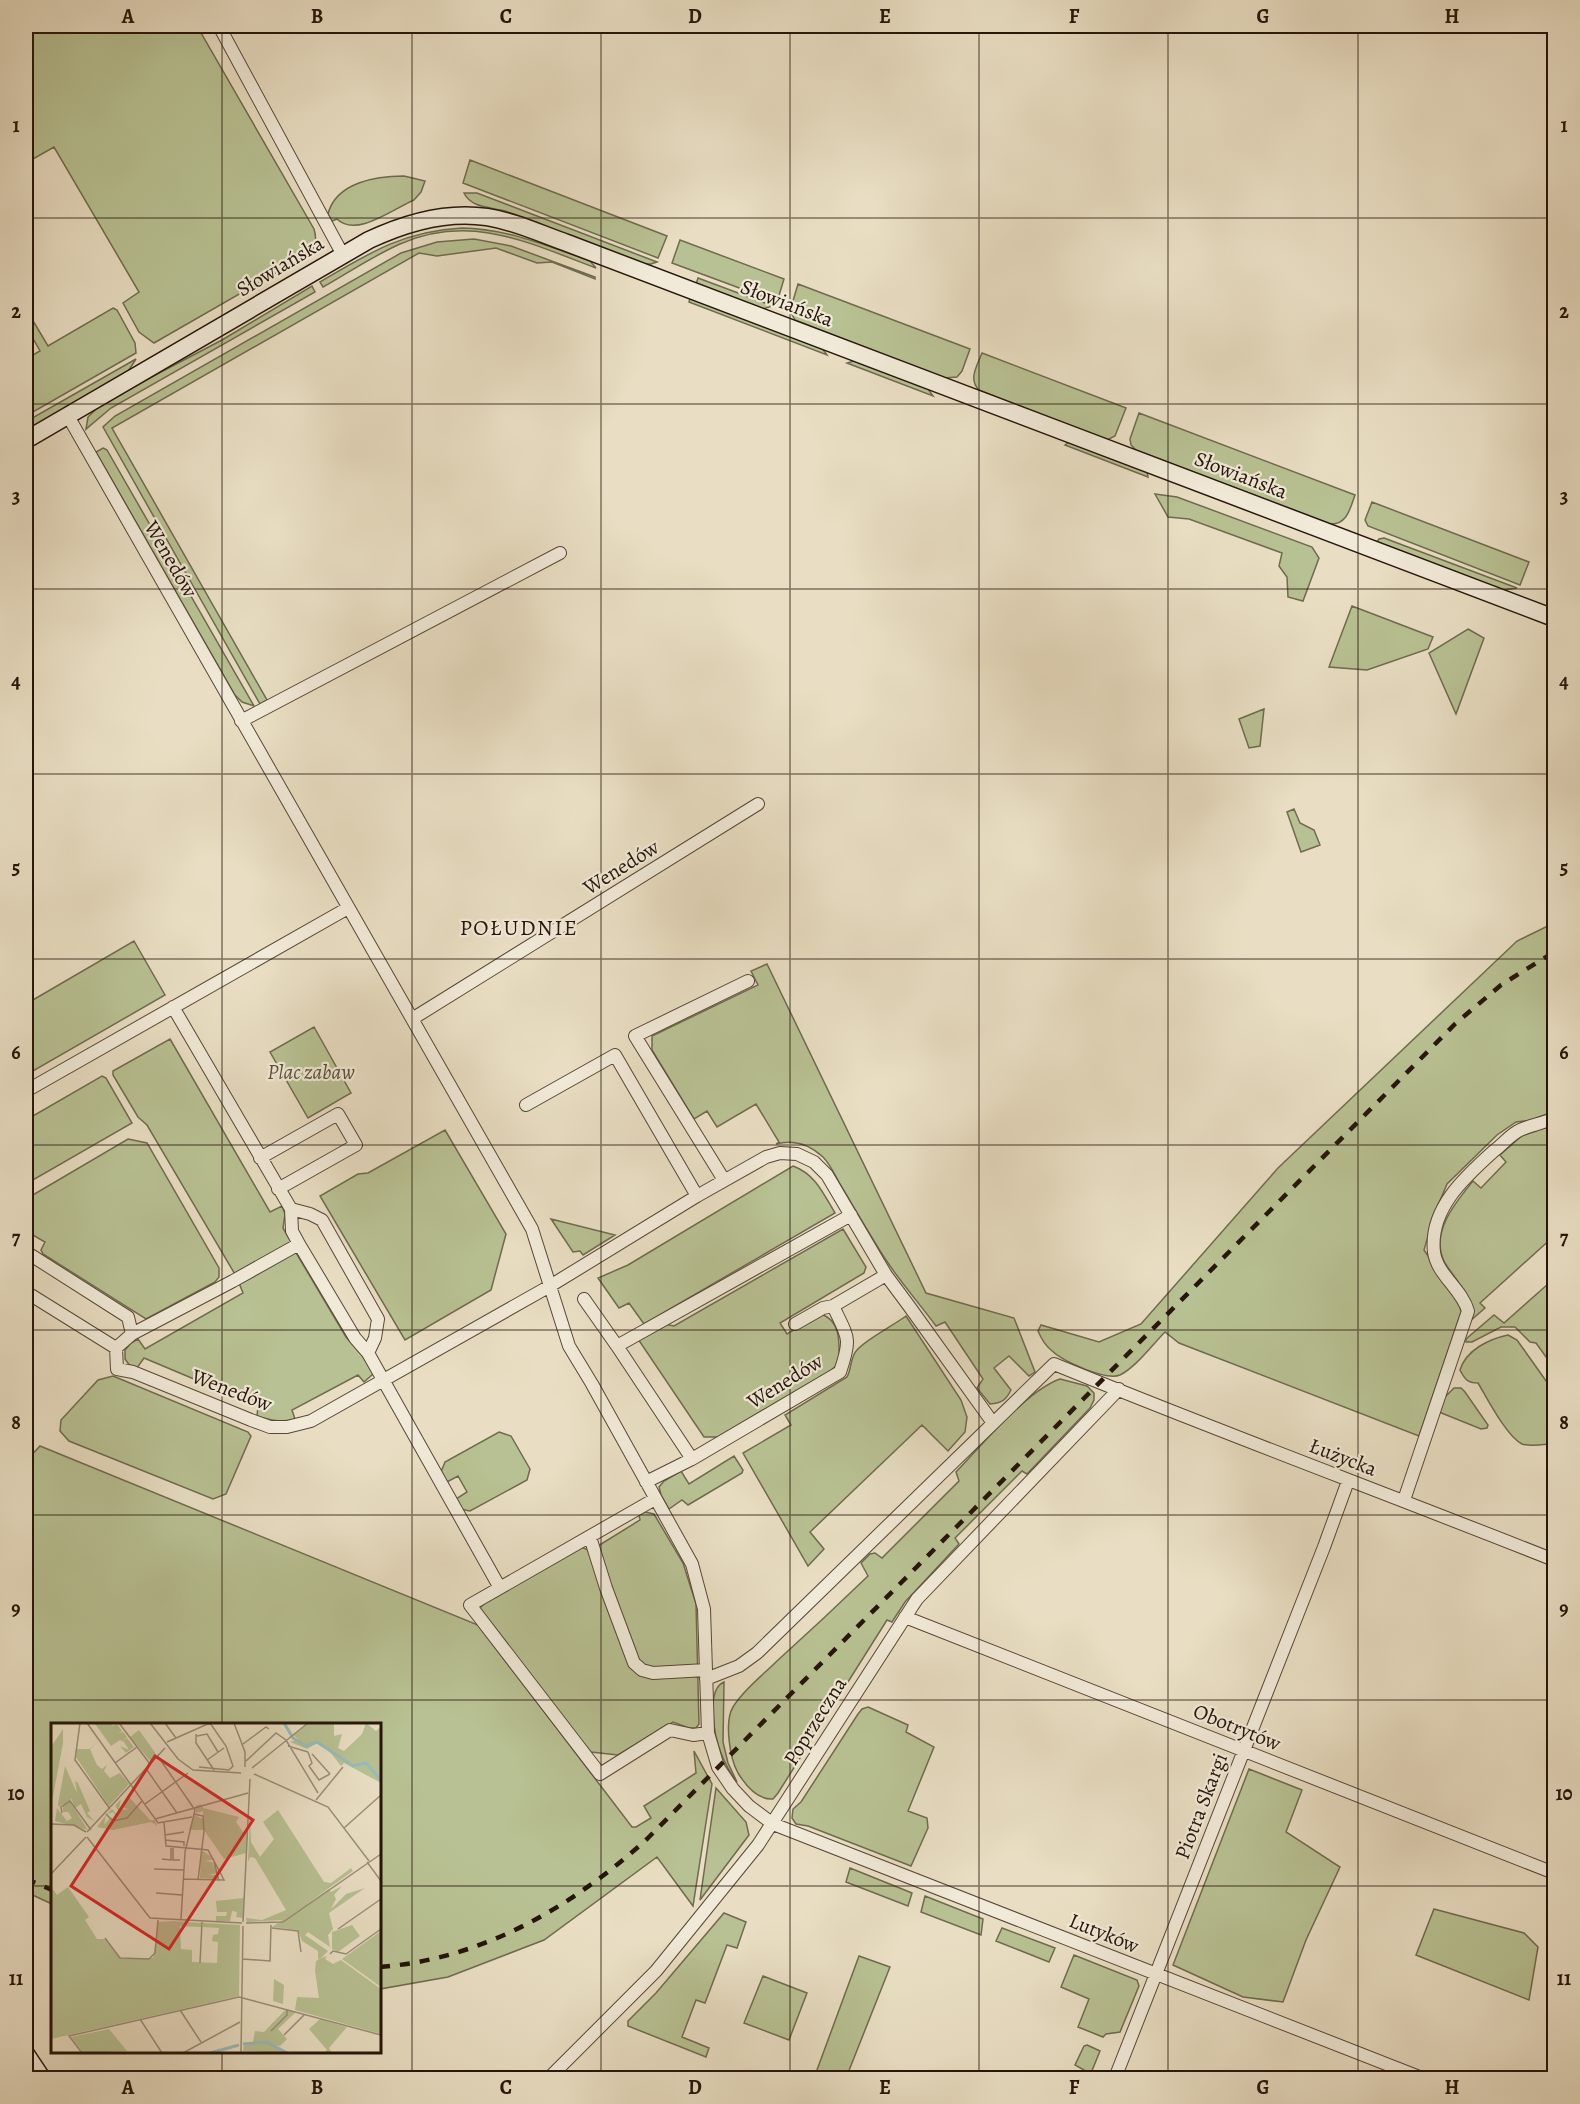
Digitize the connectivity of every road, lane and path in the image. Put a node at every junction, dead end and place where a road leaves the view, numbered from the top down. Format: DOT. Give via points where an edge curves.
graph roads {
  1 [pos="219,26"];
  2 [pos="343,255"];
  3 [pos="68,416"];
  4 [pos="26,440"];
  5 [pos="560,552"];
  6 [pos="1554,618"];
  7 [pos="242,721"];
  8 [pos="759,804"];
  9 [pos="348,908"];
  10 [pos="748,981"];
  11 [pos="173,1007"];
  12 [pos="412,1019"];
  13 [pos="26,1091"];
  14 [pos="526,1105"];
  15 [pos="1554,1118"];
  16 [pos="260,1158"];
  17 [pos="724,1180"];
  18 [pos="278,1189"];
  19 [pos="697,1196"];
  20 [pos="291,1209"];
  21 [pos="851,1215"];
  22 [pos="299,1244"];
  23 [pos="26,1252"];
  24 [pos="886,1275"];
  25 [pos="550,1286"];
  26 [pos="26,1293"];
  27 [pos="584,1299"];
  28 [pos="833,1306"];
  29 [pos="795,1324"];
  30 [pos="132,1334"];
  31 [pos="617,1346"];
  32 [pos="116,1348"];
  33 [pos="369,1353"];
  34 [pos="383,1381"];
  35 [pos="1119,1389"];
  36 [pos="993,1423"];
  37 [pos="692,1459"];
  38 [pos="1348,1481"];
  39 [pos="646,1482"];
  40 [pos="655,1499"];
  41 [pos="1404,1500"];
  42 [pos="590,1537"];
  43 [pos="1554,1560"];
  44 [pos="500,1588"];
  45 [pos="904,1617"];
  46 [pos="706,1675"];
  47 [pos="708,1733"];
  48 [pos="1244,1751"];
  49 [pos="773,1824"];
  50 [pos="1554,1873"];
  51 [pos="1155,1975"];
  52 [pos="26,2054"];
  53 [pos="42,2079"];
  54 [pos="549,2079"];
  55 [pos="1115,2079"];
  56 [pos="1422,2079"];
  1 -- 2 [label="street"];
  2 -- 3 [label="main road, Słowiańska"];
  2 -- 6 [label="main road, Słowiańska" via="386,232 418,222 471,216 498,219"];
  3 -- 4 [label="main road, Słowiańska"];
  3 -- 7 [label="street, Wenedów"];
  5 -- 7 [label="street"];
  7 -- 9 [label="street, Wenedów"];
  8 -- 12 [label="street, Wenedów"];
  9 -- 11 [label="street"];
  9 -- 12 [label="street, Wenedów"];
  10 -- 17 [label="street" via="635,1036"];
  11 -- 13 [label="street"];
  11 -- 16 [label="street"];
  12 -- 25 [label="street, Wenedów" via="532,1229"];
  14 -- 19 [label="street" via="615,1055"];
  15 -- 41 [label="street" via="1518,1131 1488,1157 1454,1190 1437,1223 1434,1254 1468,1311"];
  16 -- 18 [label="street"];
  16 -- 18 [label="street" via="338,1114 357,1145"];
  17 -- 19 [label="street, Wenedów"];
  17 -- 21 [label="street, Wenedów" via="766,1157 797,1154 814,1162 827,1175"];
  18 -- 20 [label="street"];
  19 -- 25 [label="street, Wenedów"];
  20 -- 22 [label="street" via="292,1231"];
  20 -- 33 [label="street" via="322,1221 378,1319"];
  21 -- 24 [label="street, Wenedów"];
  21 -- 31 [label="street"];
  22 -- 30 [label="street"];
  22 -- 33 [label="street" via="355,1338"];
  23 -- 30 [label="street" via="128,1317"];
  24 -- 28 [label="street, Wenedów"];
  24 -- 36 [label="street, Wenedów"];
  25 -- 34 [label="street, Wenedów"];
  25 -- 39 [label="street, Wenedów" via="569,1346"];
  26 -- 32 [label="street"];
  27 -- 31 [label="street"];
  28 -- 29 [label="street, Wenedów"];
  28 -- 37 [label="street, Wenedów" via="849,1346 840,1372"];
  30 -- 32 [label="street"];
  31 -- 37 [label="street"];
  32 -- 34 [label="street, Wenedów" via="117,1369 270,1427 311,1421"];
  33 -- 34 [label="street"];
  34 -- 44 [label="street"];
  35 -- 36 [label="street, Łużycka" via="1054,1364"];
  35 -- 38 [label="street, Łużycka"];
  35 -- 45 [label="street, Poprzeczna" via="916,1599"];
  36 -- 46 [label="street" via="757,1653 739,1666"];
  37 -- 39 [label="street, Wenedów"];
  38 -- 41 [label="street, Łużycka"];
  38 -- 48 [label="street, Piotra Skargi"];
  39 -- 40 [label="street, Wenedów"];
  40 -- 42 [label="street"];
  40 -- 46 [label="street, Wenedów" via="693,1564 700,1587"];
  41 -- 43 [label="street, Łużycka"];
  42 -- 44 [label="street"];
  42 -- 46 [label="street" via="634,1663 652,1672"];
  44 -- 47 [label="street" via="470,1605 600,1774 670,1730 693,1736"];
  45 -- 48 [label="street, Obotrytów"];
  45 -- 49 [label="street, Poprzeczna"];
  46 -- 47 [label="street, Wenedów"];
  47 -- 49 [label="street, Wenedów" via="718,1767 733,1789"];
  48 -- 50 [label="street, Obotrytów"];
  48 -- 51 [label="street, Piotra Skargi"];
  49 -- 51 [label="street, Lutyków"];
  49 -- 54 [label="street, Poprzeczna" via="656,1971"];
  51 -- 55 [label="street, Piotra Skargi"];
  51 -- 56 [label="street, Lutyków"];
  52 -- 53 [label="main road"];
}
